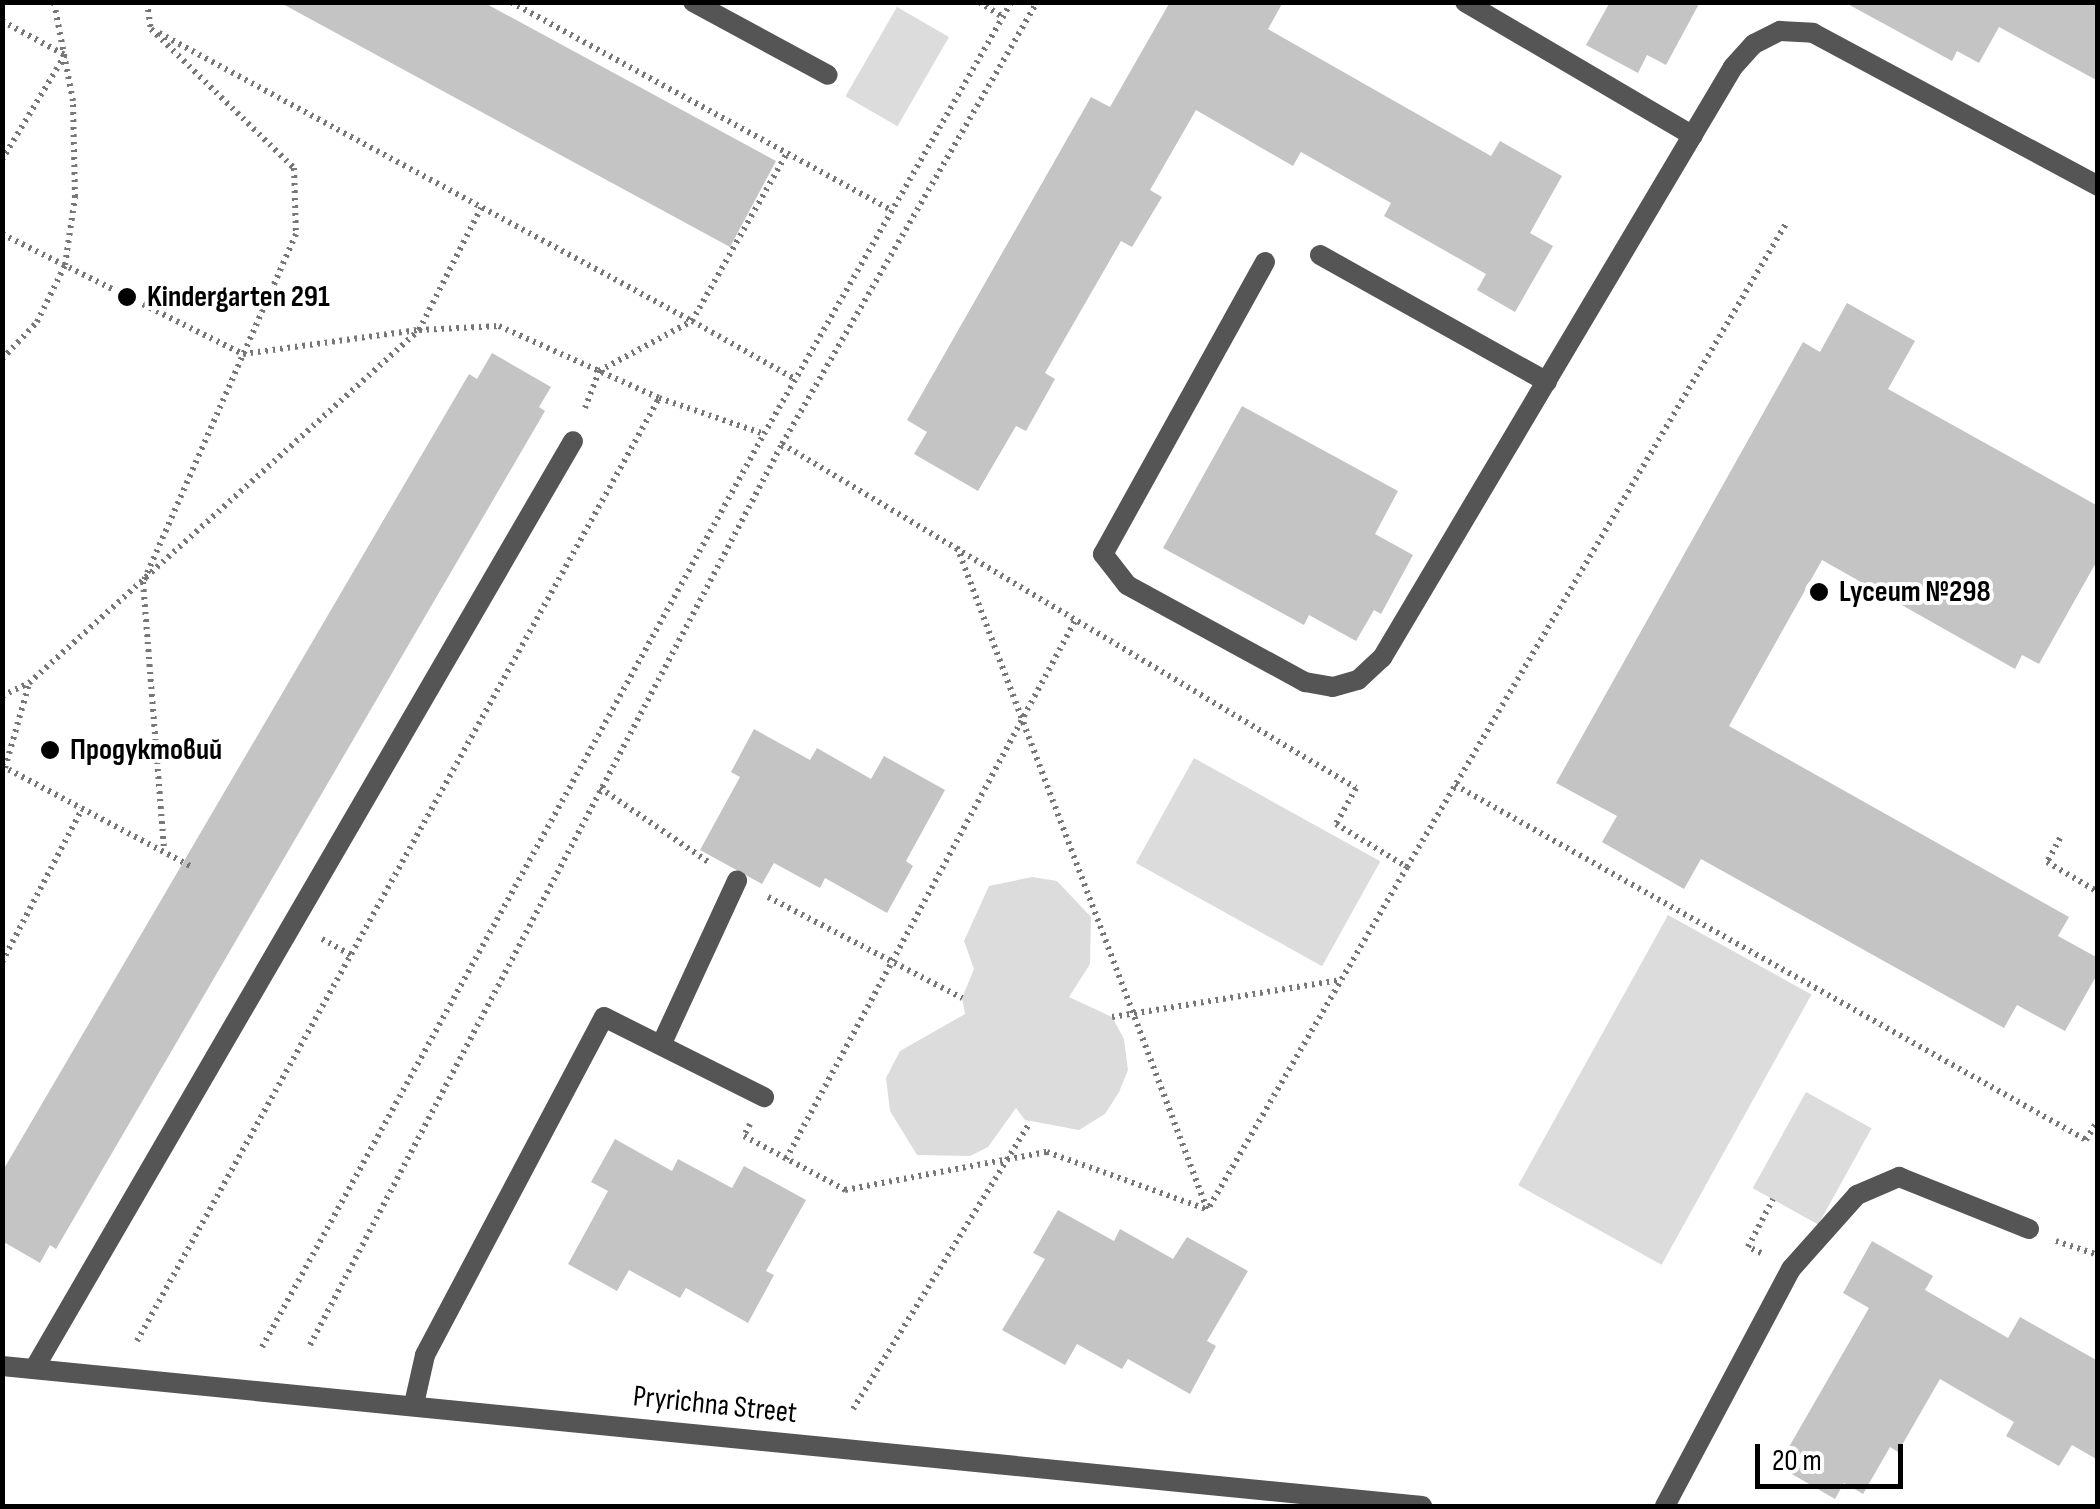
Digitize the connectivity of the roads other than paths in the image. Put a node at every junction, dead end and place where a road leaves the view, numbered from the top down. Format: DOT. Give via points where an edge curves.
graph roads {
  1 [pos="693,2"];
  2 [pos="1465,2"];
  3 [pos="1508,2"];
  4 [pos="1497,22"];
  5 [pos="828,74"];
  6 [pos="1692,136"];
  7 [pos="2098,186"];
  8 [pos="1320,255"];
  9 [pos="1264,262"];
  10 [pos="1547,382"];
  11 [pos="573,440"];
  12 [pos="737,881"];
  13 [pos="662,1043"];
  14 [pos="764,1097"];
  15 [pos="2029,1229"];
  16 [pos="2,1366"];
  17 [pos="34,1369"];
  18 [pos="414,1404"];
  19 [pos="1422,1506"];
  20 [pos="1665,1506"];
  1 -- 5 [label="street"];
  2 -- 4 [label="street"];
  3 -- 4 [label="street"];
  4 -- 6 [label="street"];
  6 -- 7 [label="street" via="1754,44 1780,32 1813,33"];
  6 -- 10 [label="street"];
  8 -- 10 [label="street"];
  9 -- 10 [label="street" via="1103,554 1127,585 1305,682 1333,687 1358,680 1382,658"];
  11 -- 17 [label="street"];
  12 -- 13 [label="street"];
  13 -- 14 [label="street"];
  13 -- 18 [label="street" via="604,1017 425,1355"];
  15 -- 20 [label="street" via="1899,1178 1856,1195 1791,1269"];
  16 -- 17 [label="street, Pryrichna Street"];
  17 -- 18 [label="street, Pryrichna Street"];
  18 -- 19 [label="street, Pryrichna Street"];
}
